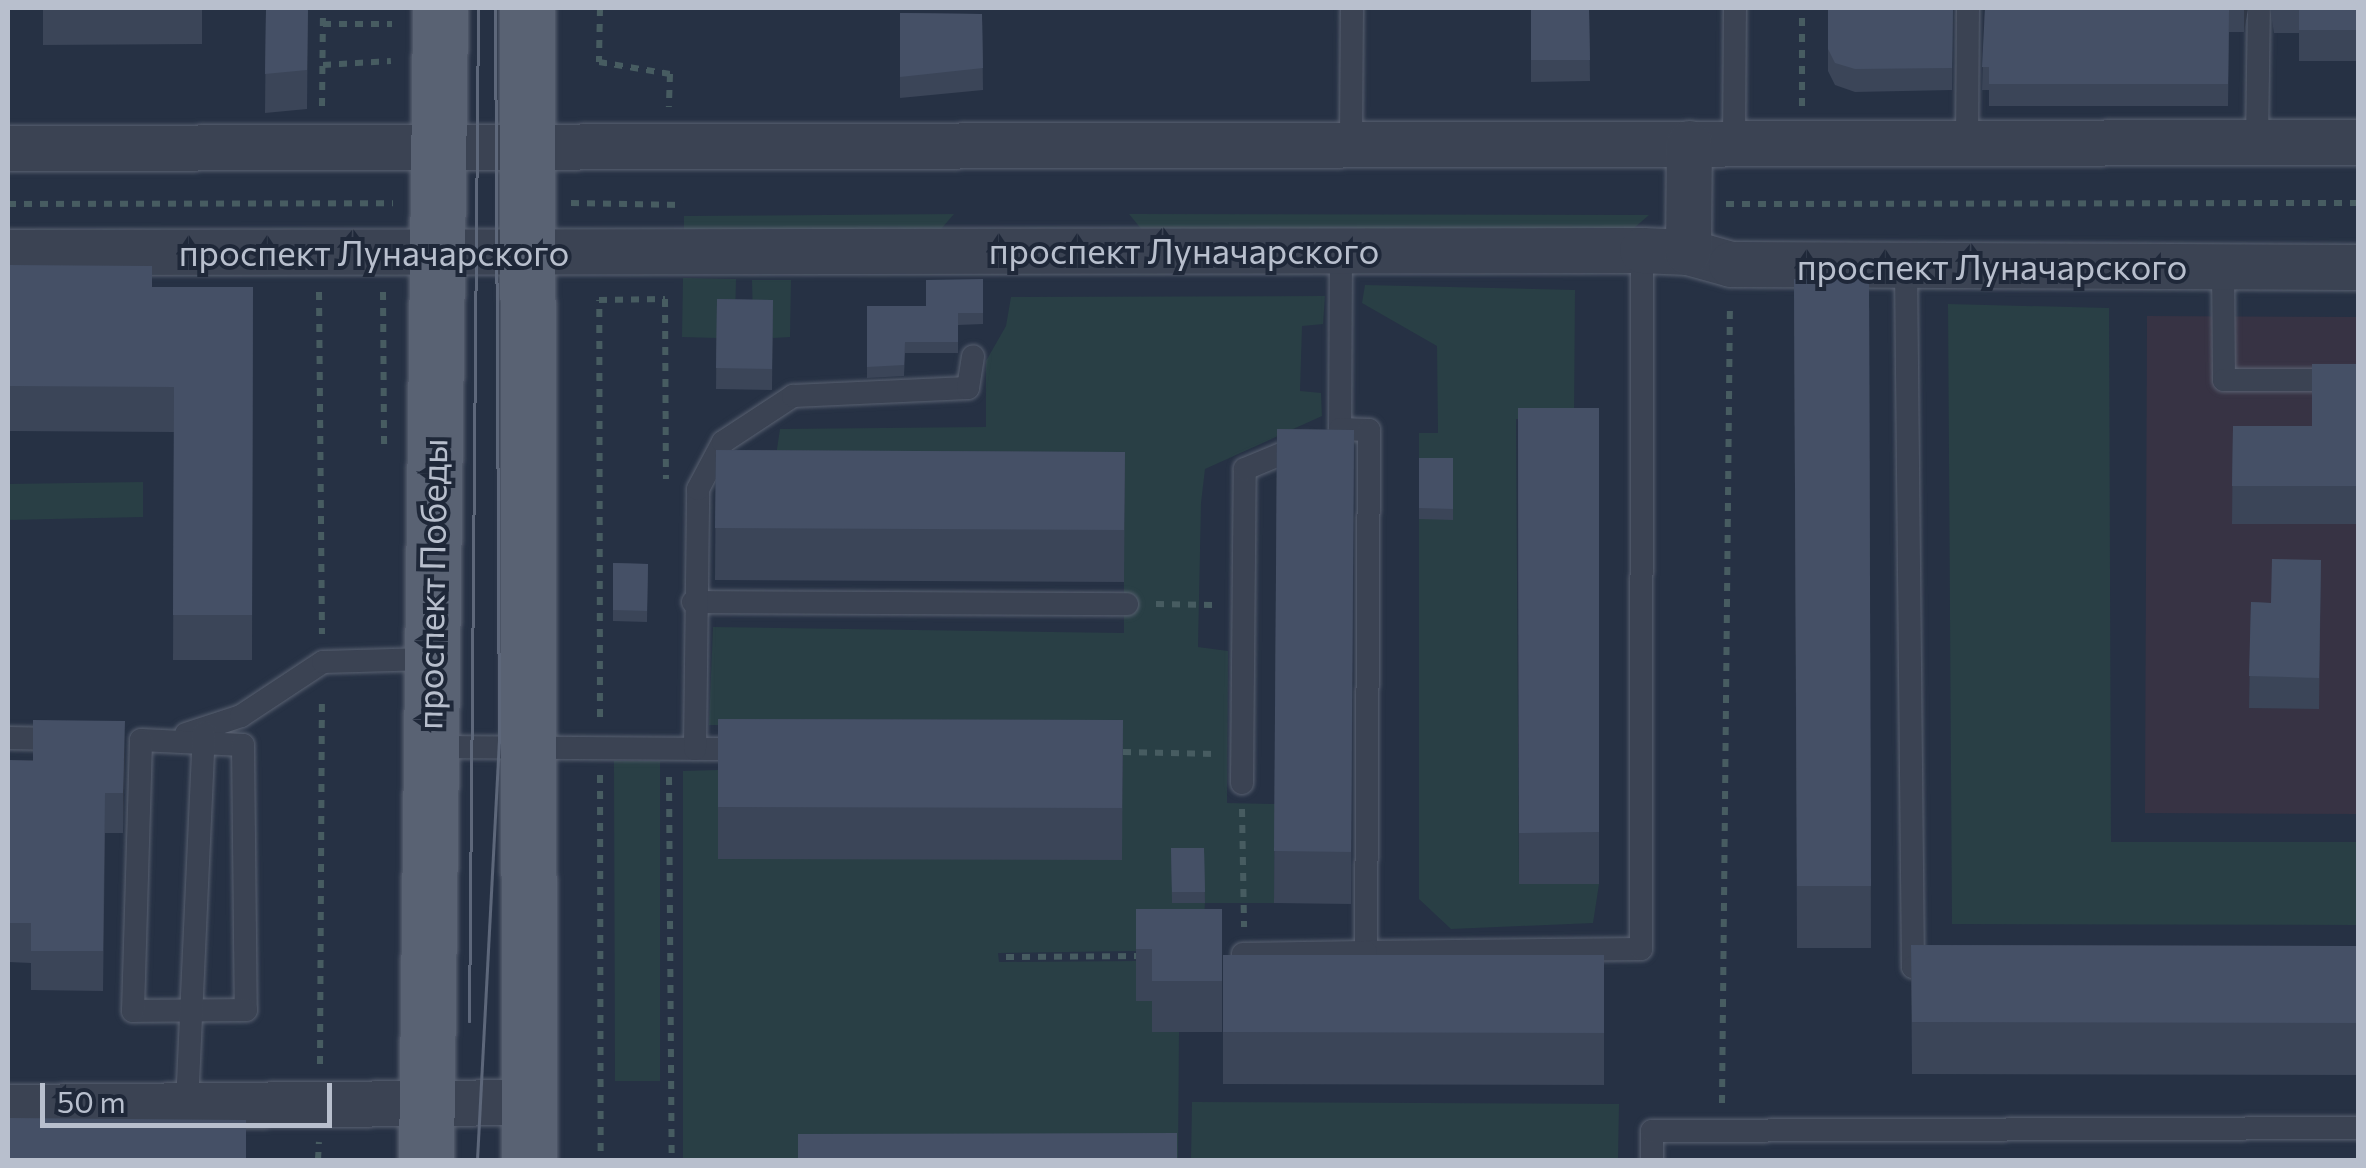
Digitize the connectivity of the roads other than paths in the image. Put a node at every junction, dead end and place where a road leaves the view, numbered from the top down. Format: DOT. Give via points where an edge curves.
graph roads {
  1 [pos="527,8"];
  2 [pos="1352,8"];
  3 [pos="1736,8"];
  4 [pos="1968,8"];
  5 [pos="2260,8"];
  6 [pos="416,16"];
  7 [pos="1351,142"];
  8 [pos="1750,142"];
  9 [pos="2358,142"];
  10 [pos="1689,143"];
  11 [pos="1967,143"];
  12 [pos="2257,143"];
  13 [pos="8,148"];
  14 [pos="527,148"];
  15 [pos="438,149"];
  16 [pos="1341,250"];
  17 [pos="1642,250"];
  18 [pos="8,252"];
  19 [pos="1688,252"];
  20 [pos="438,253"];
  21 [pos="530,254"];
  22 [pos="2223,266"];
  23 [pos="2358,266"];
  24 [pos="1906,267"];
  25 [pos="973,356"];
  26 [pos="2358,380"];
  27 [pos="1340,429"];
  28 [pos="693,602"];
  29 [pos="1127,604"];
  30 [pos="428,660"];
  31 [pos="204,737"];
  32 [pos="8,738"];
  33 [pos="84,739"];
  34 [pos="530,746"];
  35 [pos="428,747"];
  36 [pos="695,749"];
  37 [pos="772,750"];
  38 [pos="1242,783"];
  39 [pos="1366,952"];
  40 [pos="1243,954"];
  41 [pos="1952,967"];
  42 [pos="188,1010"];
  43 [pos="529,1102"];
  44 [pos="425,1103"];
  45 [pos="187,1106"];
  46 [pos="8,1107"];
  47 [pos="2358,1128"];
  48 [pos="426,1160"];
  49 [pos="529,1160"];
  50 [pos="1652,1160"];
  1 -- 14 [label="main road"];
  2 -- 7 [label="lane"];
  3 -- 8 [label="lane"];
  4 -- 11 [label="lane"];
  5 -- 12 [label="lane"];
  6 -- 15 [label="main road, проспект Победы"];
  7 -- 10 [label="street"];
  7 -- 14 [label="street"];
  8 -- 10 [label="street"];
  8 -- 11 [label="street"];
  9 -- 12 [label="street"];
  10 -- 19 [label="street" via="1708,204"];
  11 -- 12 [label="street"];
  13 -- 15 [label="street"];
  14 -- 15 [label="street"];
  14 -- 21 [label="main road"];
  15 -- 20 [label="main road, проспект Победы"];
  16 -- 17 [label="street, проспект Луначарского"];
  16 -- 21 [label="street, проспект Луначарского"];
  16 -- 27 [label="lane"];
  17 -- 19 [label="street, проспект Луначарского"];
  17 -- 39 [label="lane" via="1642,948"];
  18 -- 20 [label="street, проспект Луначарского"];
  19 -- 24 [label="street, проспект Луначарского" via="1731,264"];
  20 -- 21 [label="street, проспект Луначарского"];
  20 -- 30 [label="main road, проспект Победы"];
  21 -- 34 [label="main road"];
  22 -- 23 [label="street, проспект Луначарского"];
  22 -- 24 [label="street, проспект Луначарского"];
  22 -- 26 [label="lane" via="2224,380"];
  24 -- 41 [label="lane" via="1913,968"];
  25 -- 28 [label="lane" via="968,388 794,396 723,442 698,489"];
  27 -- 38 [label="lane" via="1245,469"];
  27 -- 39 [label="lane" via="1369,430"];
  28 -- 29 [label="lane"];
  28 -- 36 [label="lane"];
  30 -- 31 [label="lane" via="323,662"];
  30 -- 35 [label="main road, проспект Победы"];
  31 -- 42 [label="lane"];
  31 -- 42 [label="lane" via="243,745 246,1010"];
  31 -- 42 [label="lane" via="131,740 133,1011"];
  32 -- 33 [label="lane"];
  34 -- 35 [label="lane"];
  34 -- 36 [label="lane"];
  34 -- 43 [label="main road"];
  35 -- 44 [label="main road, проспект Победы"];
  36 -- 37 [label="lane"];
  39 -- 40 [label="lane"];
  42 -- 45 [label="lane"];
  43 -- 44 [label="street"];
  43 -- 49 [label="main road"];
  44 -- 45 [label="street"];
  44 -- 48 [label="main road, проспект Победы"];
  45 -- 46 [label="street" via="90,1115"];
  47 -- 50 [label="lane" via="1652,1132"];
}
